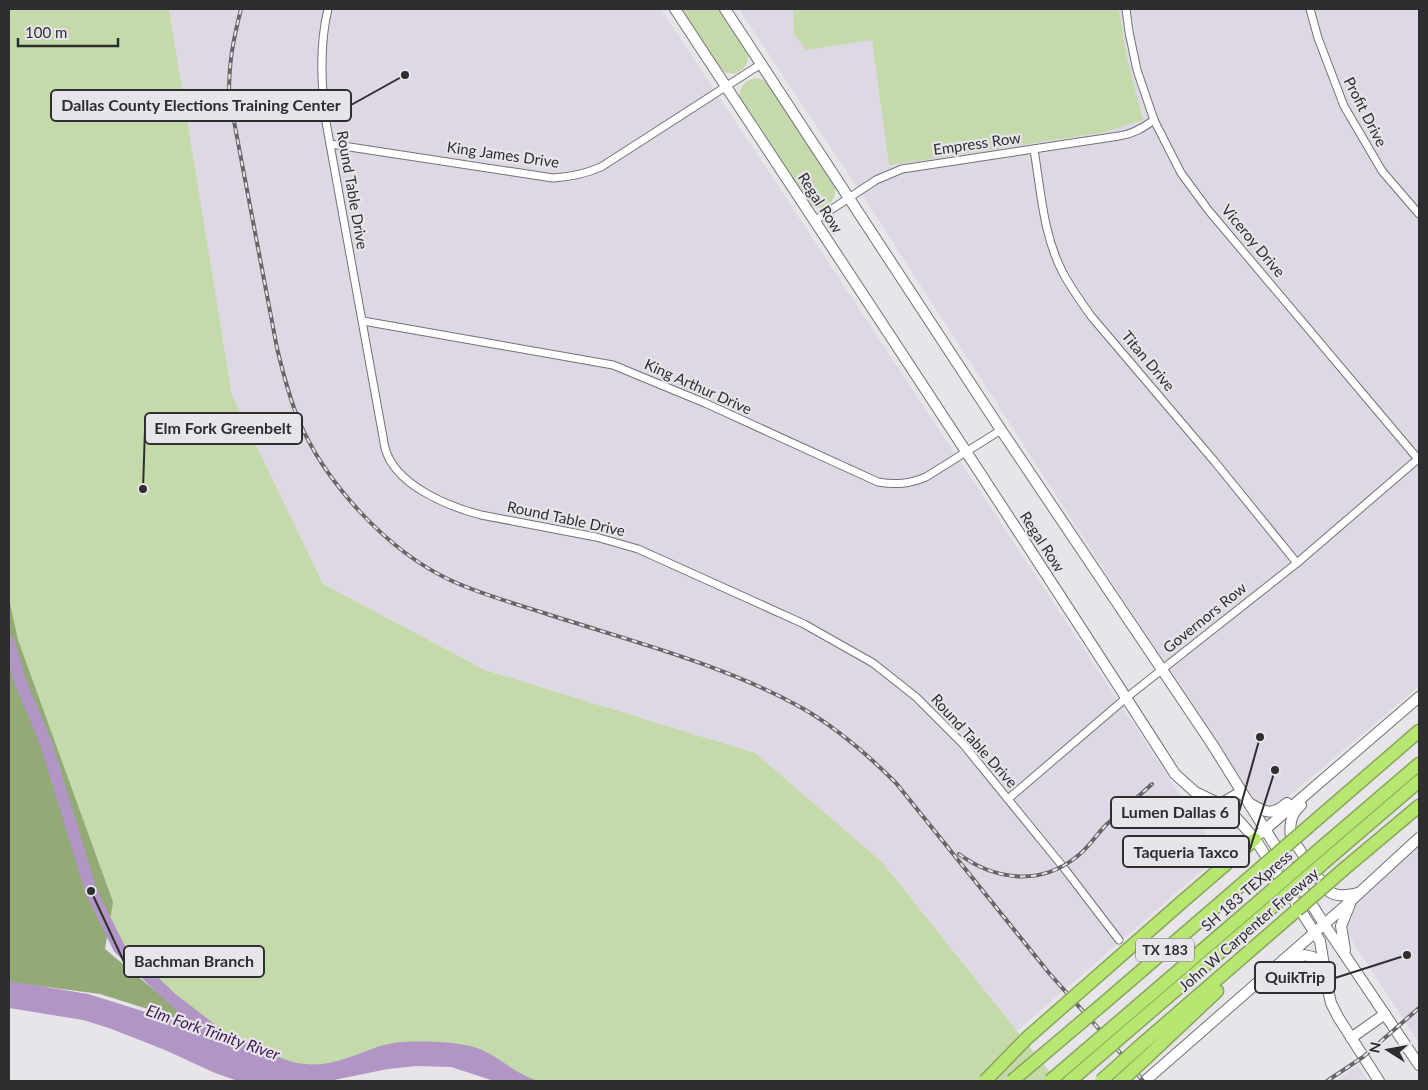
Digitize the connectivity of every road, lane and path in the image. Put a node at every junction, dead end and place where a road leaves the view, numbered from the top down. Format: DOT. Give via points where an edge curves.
graph roads {
  1 [pos="328,9"];
  2 [pos="675,9"];
  3 [pos="725,9"];
  4 [pos="1126,9"];
  5 [pos="1310,9"];
  6 [pos="762,64"];
  7 [pos="726,87"];
  8 [pos="1154,120"];
  9 [pos="330,144"];
  10 [pos="1034,150"];
  11 [pos="850,197"];
  12 [pos="1419,214"];
  13 [pos="814,221"];
  14 [pos="363,322"];
  15 [pos="1001,430"];
  16 [pos="966,452"];
  17 [pos="1419,458"];
  18 [pos="1296,563"];
  19 [pos="1162,671"];
  20 [pos="1419,697"];
  21 [pos="1126,698"];
  22 [pos="1419,731"];
  23 [pos="1419,764"];
  24 [pos="1419,781"];
  25 [pos="1317,785"];
  26 [pos="1241,792"];
  27 [pos="1008,799"];
  28 [pos="1247,802"];
  29 [pos="1220,804"];
  30 [pos="1419,806"];
  31 [pos="1265,830"];
  32 [pos="1419,838"];
  33 [pos="1255,839"];
  34 [pos="1356,896"];
  35 [pos="1244,923"];
  36 [pos="1324,924"];
  37 [pos="1315,932"];
  38 [pos="1119,940"];
  39 [pos="1347,956"];
  40 [pos="1324,968"];
  41 [pos="1267,973"];
  42 [pos="1385,1014"];
  43 [pos="1124,1026"];
  44 [pos="1351,1038"];
  45 [pos="1144,1051"];
  46 [pos="1419,1065"];
  47 [pos="985,1081"];
  48 [pos="1012,1081"];
  49 [pos="1050,1081"];
  50 [pos="1070,1081"];
  51 [pos="1101,1081"];
  52 [pos="1121,1081"];
  53 [pos="1145,1081"];
  54 [pos="1379,1081"];
  1 -- 9 [label="street, Round Table Drive" via="321,68"];
  2 -- 7 [label="main road, Regal Row"];
  3 -- 6 [label="main road, Regal Row"];
  4 -- 8 [label="street, Viceroy Drive" via="1137,70"];
  5 -- 12 [label="street, Profit Drive" via="1344,106 1382,171"];
  6 -- 7 [label="street, King James Drive"];
  6 -- 11 [label="main road, Regal Row"];
  7 -- 9 [label="street, King James Drive" via="601,167 570,177 553,178"];
  7 -- 13 [label="main road, Regal Row"];
  8 -- 10 [label="street, Empress Row" via="1129,134"];
  8 -- 17 [label="street, Viceroy Drive" via="1181,173 1209,211"];
  9 -- 14 [label="street, Round Table Drive"];
  10 -- 11 [label="street, Empress Row" via="902,169 876,180"];
  10 -- 18 [label="street, Titan Drive" via="1052,248 1078,297"];
  11 -- 13 [label="street, Empress Row"];
  11 -- 15 [label="main road, Regal Row"];
  13 -- 16 [label="main road, Regal Row"];
  14 -- 16 [label="street, King Arthur Drive" via="613,366 705,403 878,482 912,483"];
  14 -- 27 [label="street, Round Table Drive" via="387,454 394,468 413,484 437,499 472,512 587,535 638,549 818,631 864,657 901,684 963,744"];
  15 -- 16 [label="street, King Arthur Drive"];
  15 -- 19 [label="main road, Regal Row"];
  16 -- 21 [label="main road, Regal Row"];
  17 -- 18 [label="street, Governors Row"];
  18 -- 19 [label="street, Governors Row"];
  19 -- 21 [label="street, Governors Row"];
  19 -- 26 [label="main road, Regal Row"];
  20 -- 25 [label="main road"];
  21 -- 27 [label="street, Governors Row"];
  21 -- 29 [label="main road, Regal Row" via="1175,774 1195,792"];
  22 -- 48 [label="highway, TX 183, bridge"];
  23 -- 35 [label="highway, SH 183 TEXpress, bridge" via="1328,842"];
  24 -- 35 [label="highway, SH 183 TEXpress, bridge" via="1335,853"];
  25 -- 28 [label="main road" via="1305,788 1280,810 1272,812 1262,811"];
  25 -- 31 [label="main road"];
  25 -- 34 [label="main road" via="1313,794 1295,811 1290,824 1291,838 1327,890 1335,895"];
  26 -- 28 [label="main road, Regal Row"];
  26 -- 29 [label="main road"];
  27 -- 38 [label="street, Round Table Drive"];
  28 -- 31 [label="main road, Regal Row"];
  29 -- 33 [label="main road, Regal Row"];
  30 -- 45 [label="highway, John W Carpenter Freeway, bridge" via="1241,959"];
  31 -- 33 [label="main road"];
  31 -- 36 [label="main road, Regal Row"];
  32 -- 34 [label="main road"];
  33 -- 37 [label="main road, Regal Row"];
  33 -- 47 [label="highway, bridge" via="1027,1038"];
  34 -- 36 [label="main road"];
  34 -- 39 [label="main road" via="1341,926"];
  35 -- 43 [label="highway, SH 183 TEXpress"];
  36 -- 37 [label="main road"];
  36 -- 39 [label="main road, Regal Row"];
  37 -- 40 [label="main road, Regal Row" via="1320,941"];
  37 -- 41 [label="main road"];
  39 -- 42 [label="main road, Regal Row"];
  40 -- 41 [label="main road" via="1313,957 1304,955 1281,970"];
  40 -- 44 [label="main road, Regal Row" via="1331,1003"];
  41 -- 53 [label="main road"];
  42 -- 44 [label="main road"];
  42 -- 46 [label="main road, Regal Row"];
  43 -- 49 [label="highway, SH 183 TEXpress, bridge"];
  43 -- 50 [label="highway, SH 183 TEXpress, bridge"];
  44 -- 54 [label="main road, Regal Row"];
  45 -- 51 [label="highway, John W Carpenter Freeway, bridge"];
  45 -- 52 [label="highway, bridge"];
}
